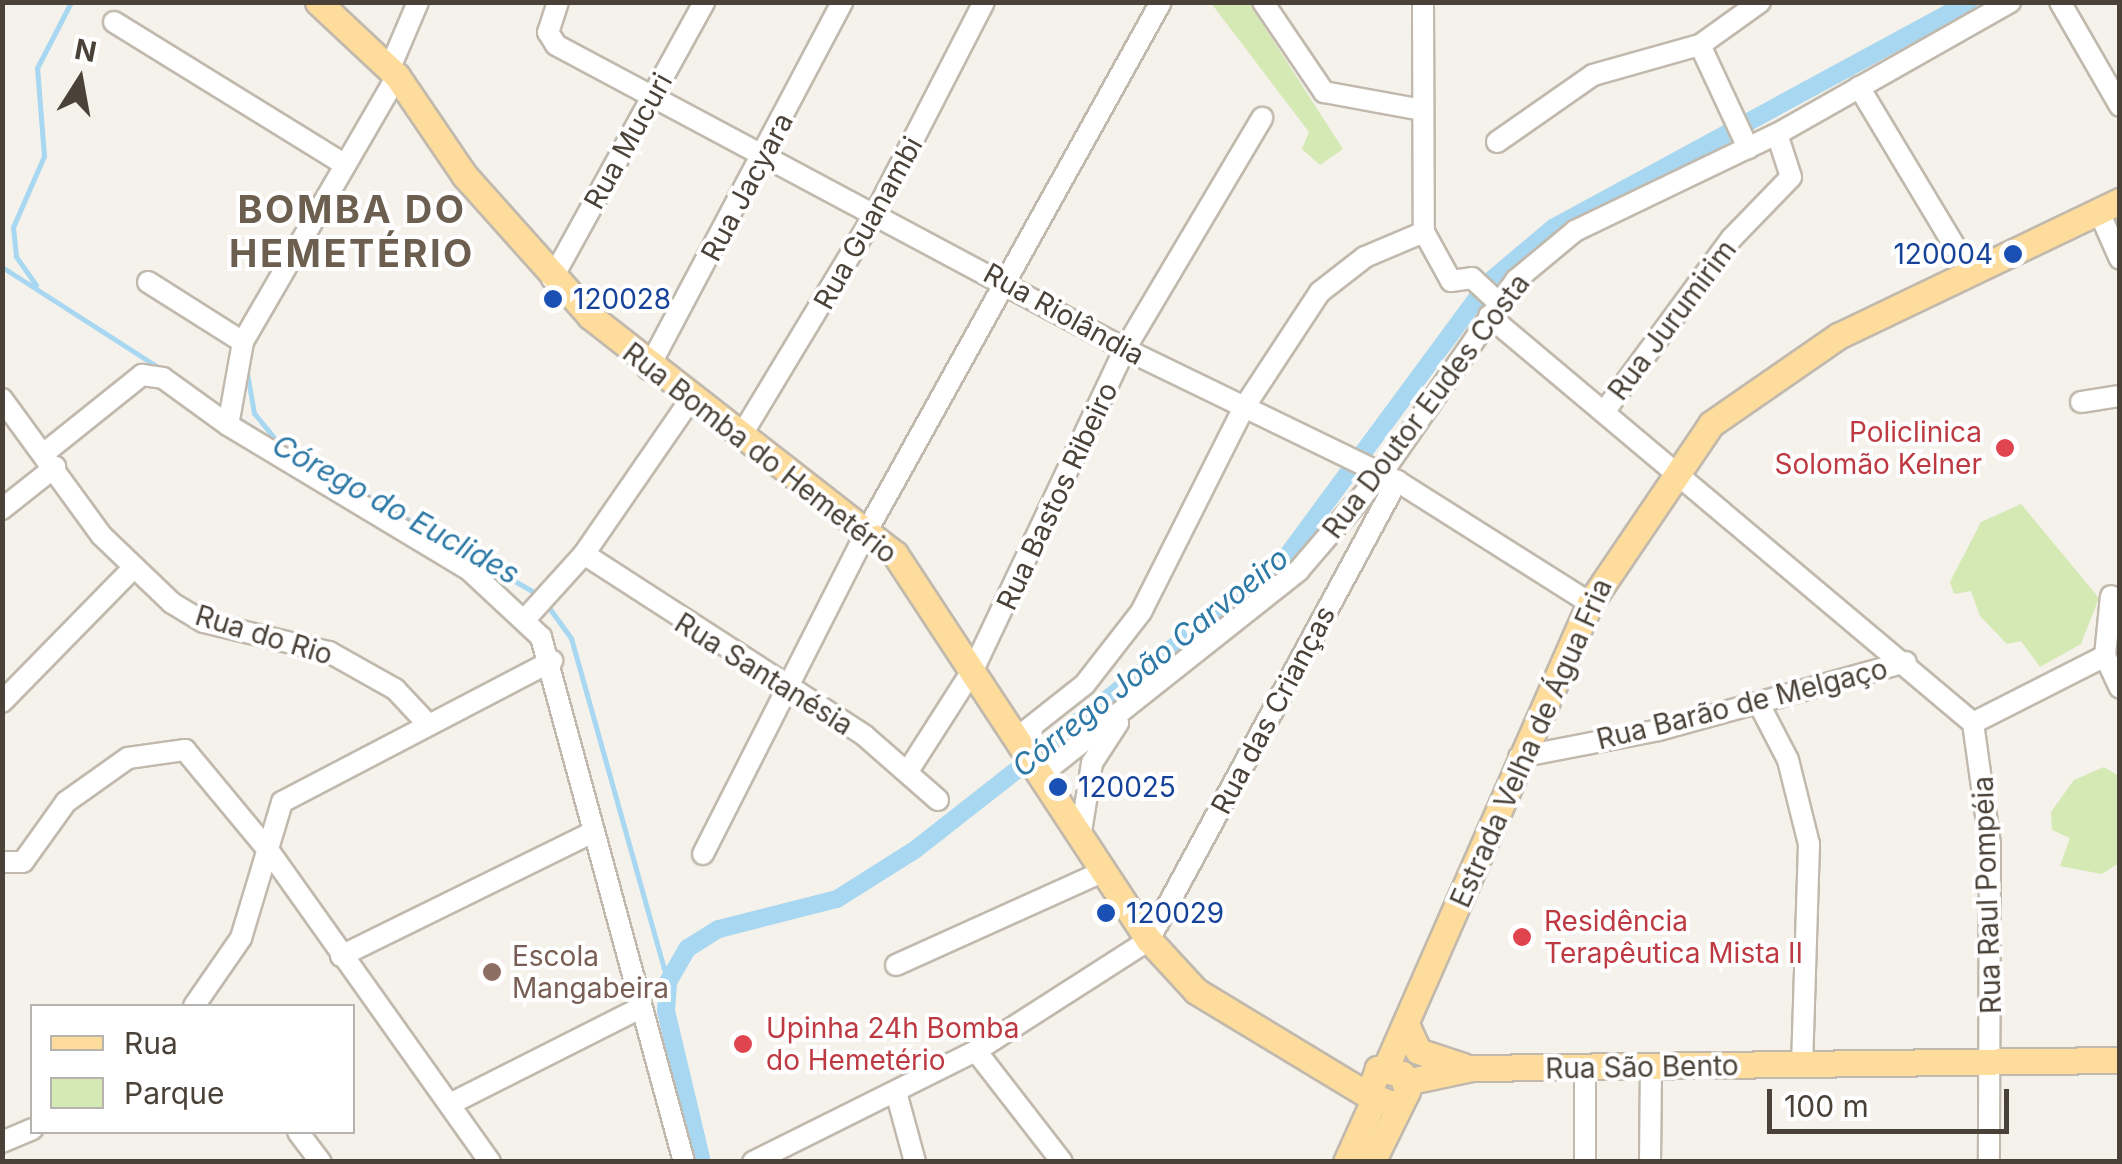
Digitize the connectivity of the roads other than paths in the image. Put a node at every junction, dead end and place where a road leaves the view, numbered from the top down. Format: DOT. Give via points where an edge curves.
graph roads {
  1 [pos="318,2"];
  2 [pos="418,2"];
  3 [pos="704,2"];
  4 [pos="842,2"];
  5 [pos="984,2"];
  6 [pos="1161,2"];
  7 [pos="1264,2"];
  8 [pos="1423,2"];
  9 [pos="1760,2"];
  10 [pos="2010,2"];
  11 [pos="2060,2"];
  12 [pos="554,12"];
  13 [pos="114,22"];
  14 [pos="1700,45"];
  15 [pos="393,72"];
  16 [pos="1858,87"];
  17 [pos="652,99"];
  18 [pos="2120,106"];
  19 [pos="1417,109"];
  20 [pos="1262,118"];
  21 [pos="1777,134"];
  22 [pos="1497,142"];
  23 [pos="1746,144"];
  24 [pos="764,158"];
  25 [pos="340,161"];
  26 [pos="2109,207"];
  27 [pos="874,214"];
  28 [pos="1424,232"];
  29 [pos="2120,259"];
  30 [pos="1968,270"];
  31 [pos="552,279"];
  32 [pos="1004,281"];
  33 [pos="148,282"];
  34 [pos="1488,298"];
  35 [pos="242,342"];
  36 [pos="1126,349"];
  37 [pos="648,369"];
  38 [pos="2120,396"];
  39 [pos="2,399"];
  40 [pos="691,400"];
  41 [pos="2080,402"];
  42 [pos="1243,409"];
  43 [pos="1604,412"];
  44 [pos="227,418"];
  45 [pos="741,436"];
  46 [pos="51,459"];
  47 [pos="1381,473"];
  48 [pos="1670,473"];
  49 [pos="2,509"];
  50 [pos="868,529"];
  51 [pos="584,554"];
  52 [pos="134,568"];
  53 [pos="2111,596"];
  54 [pos="1590,603"];
  55 [pos="532,611"];
  56 [pos="2105,656"];
  57 [pos="552,661"];
  58 [pos="1906,662"];
  59 [pos="974,668"];
  60 [pos="784,687"];
  61 [pos="2120,688"];
  62 [pos="2,702"];
  63 [pos="1131,704"];
  64 [pos="1759,704"];
  65 [pos="424,720"];
  66 [pos="1973,723"];
  67 [pos="1029,756"];
  68 [pos="1519,757"];
  69 [pos="910,768"];
  70 [pos="938,800"];
  71 [pos="593,832"];
  72 [pos="1081,832"];
  73 [pos="269,851"];
  74 [pos="704,854"];
  75 [pos="2,862"];
  76 [pos="1104,871"];
  77 [pos="1149,940"];
  78 [pos="341,956"];
  79 [pos="896,965"];
  80 [pos="195,1004"];
  81 [pos="640,1008"];
  82 [pos="1407,1026"];
  83 [pos="976,1051"];
  84 [pos="1992,1058"];
  85 [pos="2120,1060"];
  86 [pos="1802,1065"];
  87 [pos="1651,1066"];
  88 [pos="1585,1067"];
  89 [pos="1472,1068"];
  90 [pos="1383,1087"];
  91 [pos="896,1092"];
  92 [pos="450,1104"];
  93 [pos="30,1130"];
  94 [pos="300,1134"];
  95 [pos="2,1142"];
  96 [pos="321,1162"];
  97 [pos="490,1162"];
  98 [pos="684,1162"];
  99 [pos="753,1162"];
  100 [pos="915,1162"];
  101 [pos="1062,1162"];
  102 [pos="1346,1162"];
  103 [pos="1372,1162"];
  104 [pos="1586,1162"];
  105 [pos="1650,1162"];
  106 [pos="1989,1162"];
  1 -- 15 [label="main road, Rua Bomba do Hemetério"];
  2 -- 15 [label="street"];
  3 -- 17 [label="street, Rua Mucuri"];
  4 -- 24 [label="street, Rua Jacyara"];
  5 -- 27 [label="street, Rua Guanambi"];
  6 -- 32 [label="street"];
  7 -- 19 [label="street" via="1324,92"];
  8 -- 19 [label="street"];
  9 -- 14 [label="street"];
  10 -- 16 [label="street, Rua Doutor Eudes Costa"];
  11 -- 18 [label="street"];
  12 -- 17 [label="street, Rua Riolândia" via="556,45"];
  13 -- 25 [label="street"];
  14 -- 22 [label="street" via="1593,75"];
  14 -- 23 [label="street"];
  15 -- 25 [label="street"];
  15 -- 31 [label="main road, Rua Bomba do Hemetério"];
  16 -- 21 [label="street, Rua Doutor Eudes Costa"];
  16 -- 30 [label="street"];
  17 -- 24 [label="street, Rua Riolândia"];
  17 -- 31 [label="street, Rua Mucuri"];
  19 -- 28 [label="street"];
  20 -- 36 [label="street, Rua Bastos Ribeiro"];
  21 -- 23 [label="street, Rua Doutor Eudes Costa"];
  21 -- 43 [label="street, Rua Jurumirim" via="1792,174 1730,239"];
  23 -- 34 [label="street, Rua Doutor Eudes Costa" via="1575,231"];
  24 -- 27 [label="street, Rua Riolândia"];
  24 -- 37 [label="street, Rua Jacyara"];
  25 -- 35 [label="street"];
  26 -- 29 [label="street"];
  26 -- 30 [label="main road, Estrada Velha de Água Fria"];
  27 -- 32 [label="street, Rua Riolândia"];
  27 -- 45 [label="street, Rua Guanambi"];
  28 -- 34 [label="street" via="1450,280"];
  28 -- 42 [label="street" via="1366,257 1320,292"];
  30 -- 48 [label="main road, Estrada Velha de Água Fria" via="1767,376"];
  31 -- 37 [label="main road, Rua Bomba do Hemetério"];
  32 -- 36 [label="street, Rua Riolândia"];
  32 -- 50 [label="street"];
  33 -- 35 [label="street"];
  34 -- 43 [label="street"];
  34 -- 47 [label="street, Rua Doutor Eudes Costa"];
  35 -- 44 [label="street"];
  36 -- 42 [label="street, Rua Riolândia"];
  36 -- 59 [label="street, Rua Bastos Ribeiro"];
  37 -- 40 [label="main road, Rua Bomba do Hemetério"];
  38 -- 41 [label="street"];
  39 -- 46 [label="street, Rua do Rio"];
  40 -- 45 [label="main road, Rua Bomba do Hemetério"];
  40 -- 51 [label="street"];
  42 -- 47 [label="street, Rua Riolândia"];
  42 -- 67 [label="street" via="1142,612"];
  43 -- 48 [label="street"];
  44 -- 46 [label="street" via="163,378 142,375"];
  44 -- 55 [label="street"];
  45 -- 50 [label="main road, Rua Bomba do Hemetério"];
  46 -- 49 [label="street"];
  46 -- 52 [label="street, Rua do Rio"];
  47 -- 54 [label="street, Rua Riolândia"];
  47 -- 63 [label="street, Rua Doutor Eudes Costa" via="1299,570"];
  47 -- 77 [label="street, Rua das Crianças"];
  48 -- 54 [label="main road, Estrada Velha de Água Fria"];
  48 -- 58 [label="street"];
  50 -- 59 [label="main road, Rua Bomba do Hemetério" via="914,578"];
  50 -- 60 [label="street"];
  51 -- 55 [label="street"];
  51 -- 60 [label="street, Rua Santanésia"];
  52 -- 62 [label="street"];
  52 -- 65 [label="street, Rua do Rio" via="204,622 370,672"];
  53 -- 56 [label="street"];
  54 -- 68 [label="main road, Estrada Velha de Água Fria"];
  55 -- 57 [label="street"];
  56 -- 61 [label="street"];
  56 -- 66 [label="street"];
  57 -- 65 [label="street"];
  57 -- 71 [label="street"];
  58 -- 64 [label="street, Rua Barão de Melgaço"];
  58 -- 66 [label="street"];
  59 -- 67 [label="main road, Rua Bomba do Hemetério"];
  59 -- 69 [label="street, Rua Bastos Ribeiro"];
  60 -- 69 [label="street, Rua Santanésia"];
  60 -- 74 [label="street"];
  63 -- 67 [label="street, Rua Doutor Eudes Costa"];
  63 -- 72 [label="street" via="1092,763"];
  64 -- 68 [label="street, Rua Barão de Melgaço"];
  64 -- 86 [label="street" via="1788,760 1807,831"];
  65 -- 73 [label="street" via="282,802"];
  66 -- 84 [label="street, Rua Raul Pompéia" via="1988,786"];
  67 -- 72 [label="main road, Rua Bomba do Hemetério"];
  68 -- 82 [label="main road, Estrada Velha de Água Fria"];
  69 -- 70 [label="street, Rua Santanésia"];
  71 -- 78 [label="street"];
  71 -- 81 [label="street"];
  72 -- 76 [label="main road, Rua Bomba do Hemetério"];
  73 -- 75 [label="street" via="185,750 171,748 103,775 66,802 23,862"];
  73 -- 78 [label="street"];
  73 -- 80 [label="street" via="241,938"];
  76 -- 77 [label="main road, Rua Bomba do Hemetério"];
  76 -- 79 [label="street"];
  77 -- 83 [label="street"];
  77 -- 90 [label="main road, Rua Bomba do Hemetério" via="1196,991 1294,1052"];
  78 -- 92 [label="street"];
  81 -- 92 [label="street"];
  81 -- 98 [label="street"];
  82 -- 89 [label="main road" via="1418,1051"];
  82 -- 90 [label="main road, Estrada Velha de Água Fria"];
  83 -- 91 [label="street"];
  83 -- 101 [label="street"];
  84 -- 85 [label="main road, Rua São Bento"];
  84 -- 86 [label="main road, Rua São Bento"];
  84 -- 106 [label="street, Rua Raul Pompéia"];
  86 -- 87 [label="main road, Rua São Bento"];
  87 -- 88 [label="main road, Rua São Bento"];
  87 -- 105 [label="street"];
  88 -- 89 [label="main road, Rua São Bento"];
  88 -- 104 [label="street"];
  89 -- 90 [label="main road, Rua São Bento"];
  90 -- 102 [label="main road, Estrada Velha de Água Fria"];
  90 -- 103 [label="main road, Estrada Velha de Água Fria"];
  91 -- 99 [label="street"];
  91 -- 100 [label="street"];
  92 -- 97 [label="street"];
  93 -- 95 [label="street"];
  94 -- 96 [label="street"];
}
